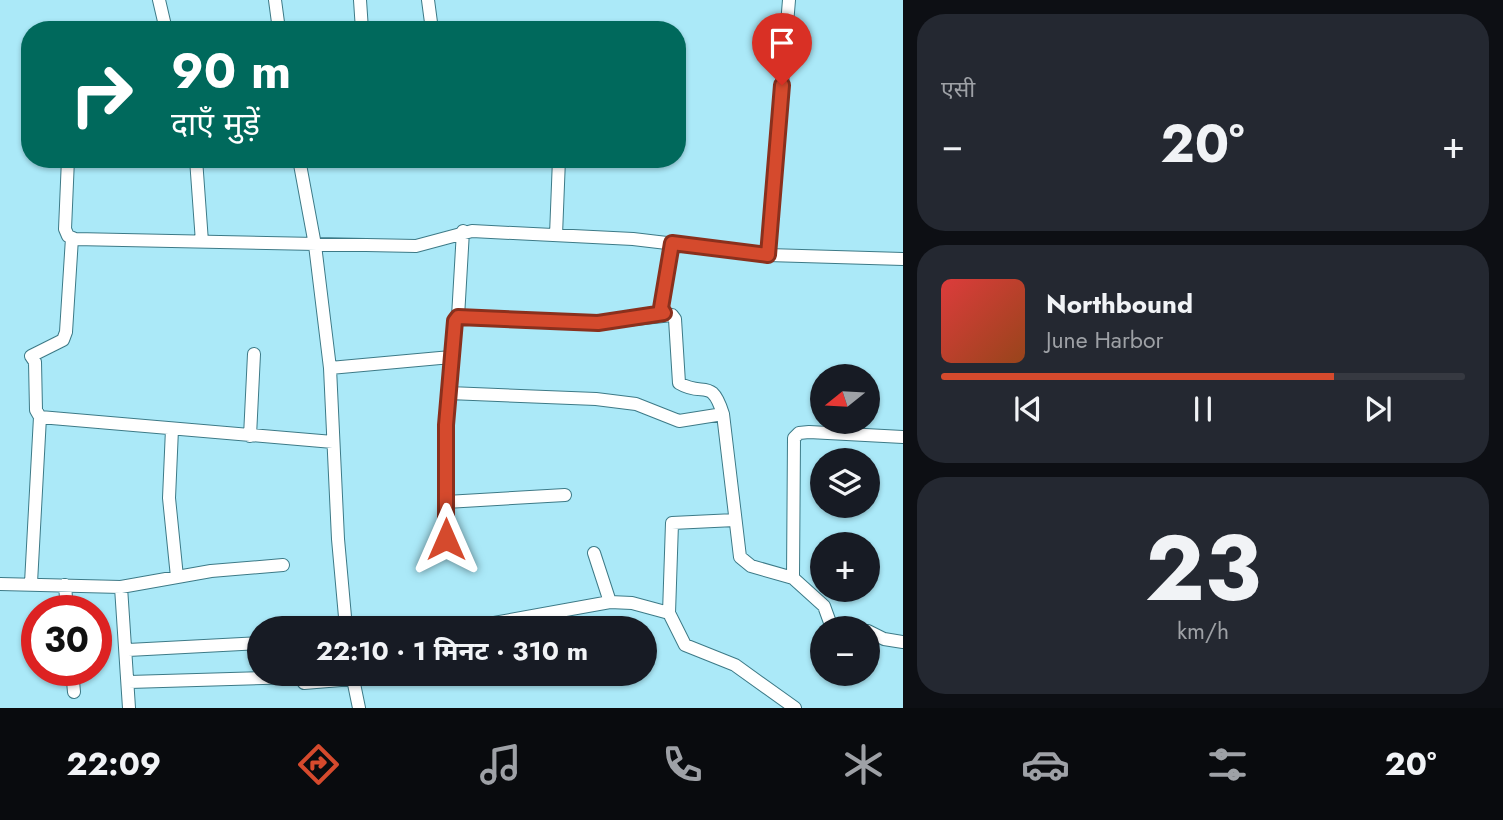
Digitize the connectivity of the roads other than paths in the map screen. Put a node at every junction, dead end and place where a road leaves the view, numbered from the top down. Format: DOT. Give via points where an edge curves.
graph roads {
  1 [pos="159,0"];
  2 [pos="275,0"];
  3 [pos="360,0"];
  4 [pos="428,0"];
  5 [pos="789,0"];
  6 [pos="164,21"];
  7 [pos="278,21"];
  8 [pos="361,21"];
  9 [pos="431,21"];
  10 [pos="68,168"];
  11 [pos="197,168"];
  12 [pos="301,168"];
  13 [pos="559,168"];
  14 [pos="463,231"];
  15 [pos="556,235"];
  16 [pos="72,238"];
  17 [pos="202,242"];
  18 [pos="672,243"];
  19 [pos="315,244"];
  20 [pos="768,255"];
  21 [pos="903,259"];
  22 [pos="664,313"];
  23 [pos="458,317"];
  24 [pos="254,354"];
  25 [pos="452,357"];
  26 [pos="330,368"];
  27 [pos="449,393"];
  28 [pos="723,414"];
  29 [pos="40,417"];
  30 [pos="172,429"];
  31 [pos="250,436"];
  32 [pos="903,437"];
  33 [pos="332,442"];
  34 [pos="565,495"];
  35 [pos="446,502"];
  36 [pos="735,520"];
  37 [pos="446,539"];
  38 [pos="594,553"];
  39 [pos="283,565"];
  40 [pos="177,577"];
  41 [pos="793,578"];
  42 [pos="31,583"];
  43 [pos="0,584"];
  44 [pos="65,585"];
  45 [pos="121,587"];
  46 [pos="66,595"];
  47 [pos="610,602"];
  48 [pos="668,612"];
  49 [pos="345,616"];
  50 [pos="532,616"];
  51 [pos="828,616"];
  52 [pos="880,637"];
  53 [pos="903,642"];
  54 [pos="247,644"];
  55 [pos="128,650"];
  56 [pos="247,677"];
  57 [pos="129,682"];
  58 [pos="73,686"];
  59 [pos="355,686"];
  60 [pos="74,692"];
  61 [pos="129,708"];
  62 [pos="359,708"];
  63 [pos="795,708"];
  1 -- 6 [label="street"];
  2 -- 7 [label="street"];
  3 -- 8 [label="street"];
  4 -- 9 [label="street"];
  5 -- 20 [label="street"];
  10 -- 16 [label="street" via="65,229"];
  11 -- 17 [label="street"];
  12 -- 19 [label="street"];
  13 -- 15 [label="street"];
  14 -- 15 [label="street"];
  14 -- 19 [label="street" via="416,246"];
  14 -- 23 [label="street"];
  15 -- 18 [label="street"];
  16 -- 17 [label="street"];
  16 -- 29 [label="street" via="66,332 63,340 31,356"];
  17 -- 19 [label="street"];
  18 -- 20 [label="street"];
  18 -- 22 [label="street" via="661,308"];
  19 -- 26 [label="street"];
  20 -- 21 [label="street"];
  22 -- 23 [label="street" via="598,323"];
  22 -- 28 [label="street" via="675,319 679,383 709,388"];
  23 -- 25 [label="street"];
  24 -- 31 [label="street"];
  25 -- 26 [label="street"];
  25 -- 27 [label="street"];
  26 -- 33 [label="street"];
  27 -- 28 [label="street" via="596,399 648,407 679,421"];
  27 -- 35 [label="street"];
  28 -- 36 [label="street"];
  29 -- 30 [label="street"];
  29 -- 42 [label="street"];
  30 -- 31 [label="street"];
  30 -- 40 [label="street" via="169,498"];
  31 -- 33 [label="street"];
  32 -- 41 [label="street" via="809,432 794,438"];
  33 -- 49 [label="street"];
  34 -- 35 [label="street"];
  35 -- 37 [label="street"];
  36 -- 41 [label="street" via="744,563"];
  36 -- 48 [label="street" via="673,523"];
  38 -- 47 [label="street"];
  39 -- 40 [label="street"];
  40 -- 45 [label="street"];
  41 -- 51 [label="street" via="824,606"];
  42 -- 43 [label="street"];
  42 -- 44 [label="street"];
  44 -- 45 [label="street"];
  44 -- 46 [label="street"];
  45 -- 55 [label="street"];
  47 -- 48 [label="street"];
  47 -- 50 [label="street"];
  48 -- 63 [label="street" via="685,645 735,665"];
  52 -- 53 [label="street"];
  54 -- 55 [label="street"];
  55 -- 57 [label="street"];
  56 -- 57 [label="street"];
  57 -- 61 [label="street"];
  58 -- 60 [label="street"];
  59 -- 62 [label="street"];
}
